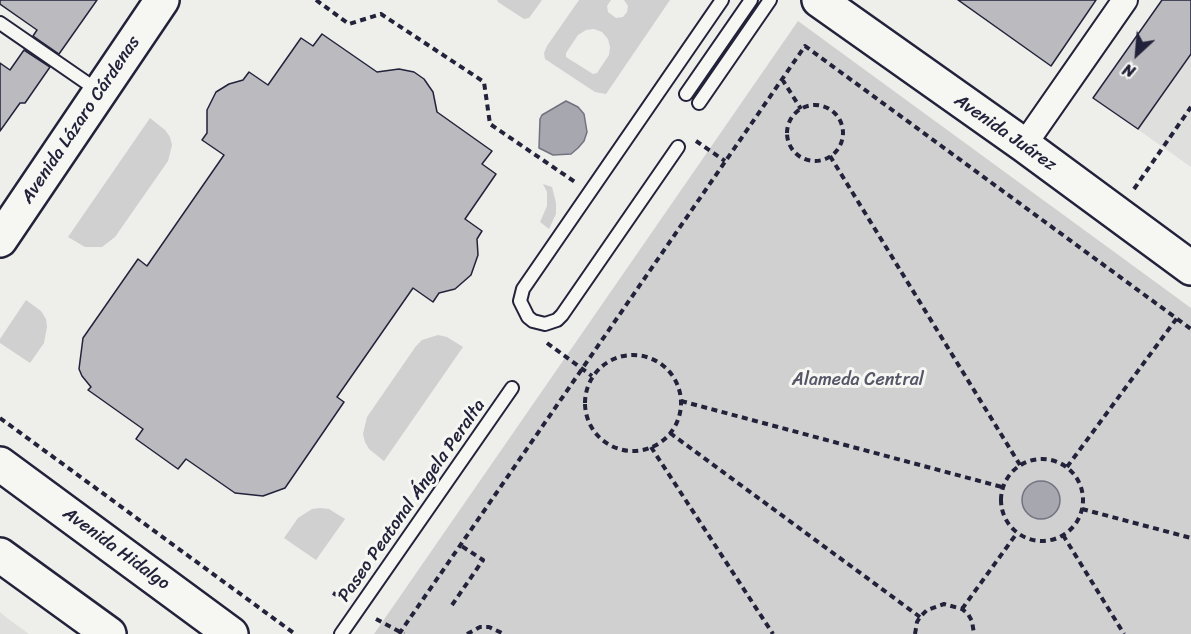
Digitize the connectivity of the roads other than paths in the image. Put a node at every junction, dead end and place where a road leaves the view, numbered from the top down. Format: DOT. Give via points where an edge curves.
graph roads {
  1 [pos="162,0"];
  2 [pos="722,0"];
  3 [pos="751,0"];
  4 [pos="770,0"];
  5 [pos="819,0"];
  6 [pos="1125,0"];
  7 [pos="0,23"];
  8 [pos="100,92"];
  9 [pos="686,94"];
  10 [pos="699,103"];
  11 [pos="1024,145"];
  12 [pos="678,147"];
  13 [pos="0,240"];
  14 [pos="1191,268"];
  15 [pos="512,388"];
  16 [pos="0,464"];
  17 [pos="0,555"];
  18 [pos="109,634"];
  19 [pos="231,634"];
  20 [pos="342,634"];
  1 -- 8 [label="main road, Avenida Lázaro Cárdenas"];
  2 -- 12 [label="lane" via="523,289 520,301 528,317 545,324 562,315"];
  3 -- 9 [label="lane"];
  4 -- 10 [label="lane"];
  5 -- 11 [label="main road, Avenida Juárez"];
  6 -- 11 [label="street"];
  7 -- 8 [label="lane"];
  8 -- 13 [label="main road, Avenida Lázaro Cárdenas"];
  11 -- 14 [label="main road, Avenida Juárez"];
  15 -- 20 [label="lane, Paseo Peatonal Ángela Peralta"];
  16 -- 19 [label="main road, Avenida Hidalgo"];
  17 -- 18 [label="main road"];
}
